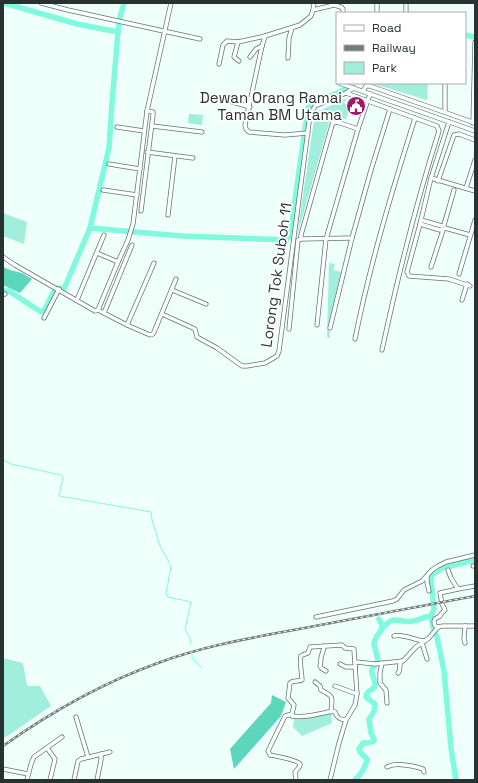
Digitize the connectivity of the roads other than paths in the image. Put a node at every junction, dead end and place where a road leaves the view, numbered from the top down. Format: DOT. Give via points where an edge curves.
graph roads {
  1 [pos="41,3"];
  2 [pos="171,3"];
  3 [pos="314,3"];
  4 [pos="55,5"];
  5 [pos="406,5"];
  6 [pos="313,10"];
  7 [pos="343,12"];
  8 [pos="406,12"];
  9 [pos="292,28"];
  10 [pos="165,31"];
  11 [pos="265,36"];
  12 [pos="200,39"];
  13 [pos="238,42"];
  14 [pos="474,42"];
  15 [pos="262,46"];
  16 [pos="250,58"];
  17 [pos="288,58"];
  18 [pos="239,61"];
  19 [pos="220,64"];
  20 [pos="342,84"];
  21 [pos="445,84"];
  22 [pos="354,88"];
  23 [pos="364,91"];
  24 [pos="346,93"];
  25 [pos="370,94"];
  26 [pos="229,101"];
  27 [pos="368,101"];
  28 [pos="250,107"];
  29 [pos="390,110"];
  30 [pos="147,111"];
  31 [pos="445,112"];
  32 [pos="415,118"];
  33 [pos="449,122"];
  34 [pos="474,123"];
  35 [pos="152,126"];
  36 [pos="117,127"];
  37 [pos="358,129"];
  38 [pos="144,130"];
  39 [pos="475,131"];
  40 [pos="202,132"];
  41 [pos="305,133"];
  42 [pos="475,140"];
  43 [pos="142,152"];
  44 [pos="148,153"];
  45 [pos="175,156"];
  46 [pos="192,158"];
  47 [pos="475,160"];
  48 [pos="109,164"];
  49 [pos="140,169"];
  50 [pos="424,176"];
  51 [pos="431,178"];
  52 [pos="438,181"];
  53 [pos="466,188"];
  54 [pos="103,190"];
  55 [pos="454,190"];
  56 [pos="475,191"];
  57 [pos="137,195"];
  58 [pos="141,211"];
  59 [pos="168,214"];
  60 [pos="475,220"];
  61 [pos="421,222"];
  62 [pos="443,228"];
  63 [pos="104,235"];
  64 [pos="470,235"];
  65 [pos="352,238"];
  66 [pos="301,239"];
  67 [pos="326,239"];
  68 [pos="132,245"];
  69 [pos="97,253"];
  70 [pos="3,257"];
  71 [pos="118,262"];
  72 [pos="154,262"];
  73 [pos="431,267"];
  74 [pos="459,274"];
  75 [pos="176,279"];
  76 [pos="57,289"];
  77 [pos="172,290"];
  78 [pos="78,300"];
  79 [pos="462,300"];
  80 [pos="206,304"];
  81 [pos="97,310"];
  82 [pos="104,313"];
  83 [pos="162,314"];
  84 [pos="44,318"];
  85 [pos="127,325"];
  86 [pos="317,325"];
  87 [pos="330,328"];
  88 [pos="289,329"];
  89 [pos="355,339"];
  90 [pos="382,350"];
  91 [pos="475,556"];
  92 [pos="448,570"];
  93 [pos="427,576"];
  94 [pos="475,586"];
  95 [pos="458,589"];
  96 [pos="429,591"];
  97 [pos="316,617"];
  98 [pos="465,626"];
  99 [pos="475,626"];
  100 [pos="437,628"];
  101 [pos="394,636"];
  102 [pos="424,642"];
  103 [pos="465,643"];
  104 [pos="324,646"];
  105 [pos="427,659"];
  106 [pos="403,661"];
  107 [pos="356,662"];
  108 [pos="381,663"];
  109 [pos="340,664"];
  110 [pos="355,667"];
  111 [pos="326,671"];
  112 [pos="398,673"];
  113 [pos="315,682"];
  114 [pos="334,686"];
  115 [pos="357,694"];
  116 [pos="386,703"];
  117 [pos="332,712"];
  118 [pos="292,714"];
  119 [pos="76,717"];
  120 [pos="346,720"];
  121 [pos="62,737"];
  122 [pos="47,748"];
  123 [pos="110,752"];
  124 [pos="101,754"];
  125 [pos="88,757"];
  126 [pos="387,767"];
  127 [pos="3,769"];
  128 [pos="424,772"];
  129 [pos="28,774"];
  130 [pos="27,780"];
  131 [pos="50,780"];
  132 [pos="74,780"];
  133 [pos="97,780"];
  134 [pos="296,780"];
  135 [pos="330,780"];
  1 -- 4 [label="street"];
  2 -- 10 [label="street"];
  3 -- 6 [label="street"];
  4 -- 10 [label="street"];
  5 -- 8 [label="street"];
  6 -- 7 [label="street" via="334,5 342,6"];
  6 -- 9 [label="street" via="306,21"];
  9 -- 11 [label="street"];
  9 -- 17 [label="street"];
  10 -- 12 [label="street"];
  10 -- 30 [label="street"];
  11 -- 13 [label="street"];
  11 -- 15 [label="street"];
  13 -- 18 [label="street" via="234,57"];
  13 -- 19 [label="street" via="225,42"];
  14 -- 34 [label="street"];
  15 -- 16 [label="street" via="256,49"];
  15 -- 28 [label="street"];
  20 -- 22 [label="street"];
  21 -- 31 [label="street"];
  22 -- 23 [label="street"];
  22 -- 24 [label="street, Lorong Tok Suboh 11"];
  23 -- 25 [label="street"];
  23 -- 31 [label="street" via="366,86 370,86"];
  24 -- 27 [label="street"];
  24 -- 41 [label="street, Lorong Tok Suboh 11" via="315,106"];
  25 -- 27 [label="street"];
  25 -- 33 [label="street"];
  26 -- 28 [label="street"];
  27 -- 29 [label="street"];
  27 -- 37 [label="street"];
  28 -- 41 [label="street" via="245,125 249,132 286,136"];
  29 -- 32 [label="street"];
  29 -- 65 [label="street"];
  30 -- 35 [label="street" via="153,112"];
  30 -- 38 [label="street"];
  31 -- 34 [label="street"];
  32 -- 50 [label="street" via="437,126 439,131"];
  32 -- 89 [label="street" via="363,298"];
  33 -- 39 [label="street"];
  33 -- 51 [label="street"];
  35 -- 40 [label="street"];
  35 -- 44 [label="street"];
  36 -- 38 [label="street"];
  37 -- 66 [label="street" via="333,123"];
  37 -- 67 [label="street"];
  38 -- 43 [label="street"];
  41 -- 83 [label="street, Lorong Tok Suboh 11" via="277,356 265,363 242,366 197,337 194,329"];
  42 -- 52 [label="street" via="459,134 454,135"];
  43 -- 44 [label="street"];
  43 -- 49 [label="street"];
  44 -- 45 [label="street"];
  44 -- 58 [label="street"];
  45 -- 46 [label="street"];
  45 -- 59 [label="street"];
  47 -- 53 [label="street"];
  48 -- 49 [label="street"];
  49 -- 57 [label="street"];
  50 -- 51 [label="street"];
  50 -- 90 [label="street"];
  51 -- 52 [label="street"];
  51 -- 61 [label="street"];
  52 -- 53 [label="street"];
  53 -- 56 [label="street"];
  54 -- 57 [label="street"];
  55 -- 62 [label="street"];
  57 -- 71 [label="street" via="133,224"];
  60 -- 64 [label="street"];
  61 -- 62 [label="street"];
  61 -- 79 [label="street" via="407,272 409,276 449,279 469,285"];
  62 -- 64 [label="street"];
  62 -- 73 [label="street"];
  63 -- 69 [label="street"];
  64 -- 74 [label="street"];
  65 -- 67 [label="street"];
  65 -- 87 [label="street"];
  66 -- 67 [label="street"];
  66 -- 88 [label="street" via="298,240"];
  67 -- 86 [label="street"];
  68 -- 82 [label="street"];
  69 -- 71 [label="street"];
  69 -- 78 [label="street"];
  70 -- 76 [label="street"];
  71 -- 81 [label="street"];
  72 -- 85 [label="street"];
  75 -- 77 [label="street"];
  76 -- 78 [label="street"];
  76 -- 84 [label="street"];
  77 -- 80 [label="street"];
  77 -- 83 [label="street"];
  78 -- 81 [label="street"];
  81 -- 82 [label="street"];
  82 -- 85 [label="street"];
  83 -- 85 [label="street" via="151,335"];
  91 -- 93 [label="street" via="446,562"];
  92 -- 95 [label="street"];
  93 -- 96 [label="street"];
  93 -- 97 [label="street" via="404,590 393,601"];
  94 -- 95 [label="street"];
  95 -- 100 [label="street" via="440,593 445,610 434,620"];
  98 -- 99 [label="street"];
  98 -- 100 [label="street"];
  98 -- 103 [label="street"];
  100 -- 102 [label="street"];
  101 -- 102 [label="street"];
  102 -- 105 [label="street"];
  102 -- 106 [label="street"];
  104 -- 107 [label="street" via="342,645 354,649"];
  104 -- 111 [label="street" via="320,666"];
  104 -- 118 [label="street" via="310,647 308,653 301,656 302,680 292,681 289,685 288,698 294,705"];
  106 -- 108 [label="street"];
  106 -- 112 [label="street" via="399,665"];
  107 -- 108 [label="street"];
  107 -- 110 [label="street"];
  108 -- 116 [label="street" via="380,683 386,690"];
  109 -- 110 [label="street"];
  110 -- 115 [label="street"];
  113 -- 117 [label="street" via="333,699"];
  114 -- 115 [label="street"];
  115 -- 120 [label="street" via="355,705"];
  117 -- 118 [label="street" via="298,716"];
  117 -- 120 [label="street"];
  118 -- 134 [label="street" via="285,716 268,751 270,755 299,762 300,767 295,772"];
  119 -- 125 [label="street"];
  120 -- 135 [label="street"];
  121 -- 122 [label="street"];
  122 -- 129 [label="street" via="34,757"];
  122 -- 131 [label="street" via="55,759"];
  123 -- 124 [label="street"];
  124 -- 125 [label="street"];
  124 -- 133 [label="street"];
  125 -- 132 [label="street" via="78,761"];
  126 -- 128 [label="street" via="393,764 419,767"];
  127 -- 129 [label="street"];
  129 -- 130 [label="street"];
}
